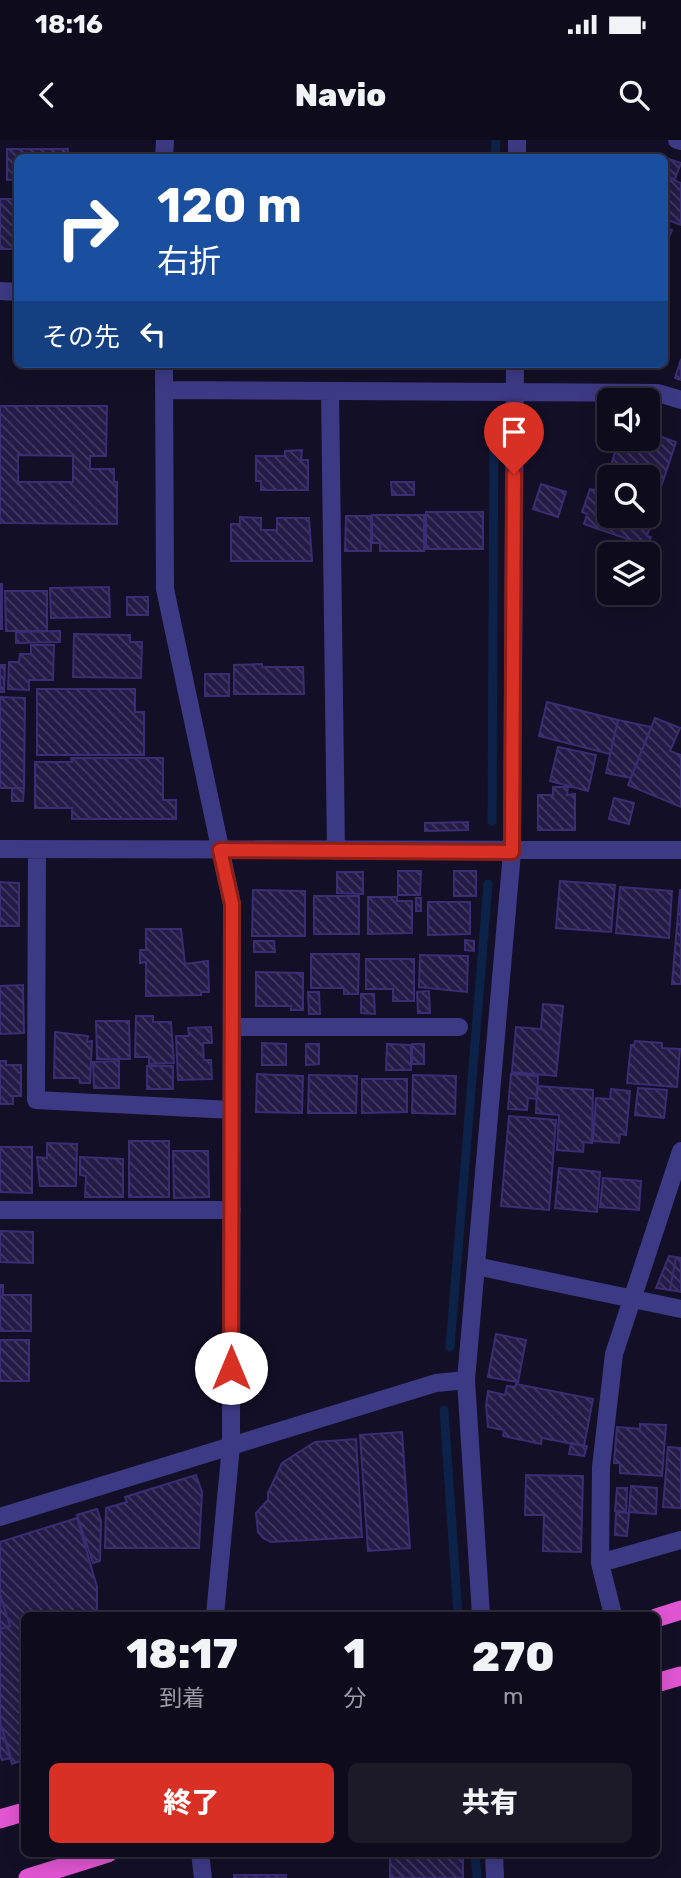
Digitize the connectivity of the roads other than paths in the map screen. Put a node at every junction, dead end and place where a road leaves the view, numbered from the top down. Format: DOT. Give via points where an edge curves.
graph roads {
  1 [pos="164,368"];
  2 [pos="515,368"];
  3 [pos="165,390"];
  4 [pos="330,391"];
  5 [pos="514,393"];
  6 [pos="681,400"];
  7 [pos="0,849"];
  8 [pos="37,850"];
  9 [pos="220,850"];
  10 [pos="681,850"];
  11 [pos="336,851"];
  12 [pos="512,852"];
  13 [pos="232,1027"];
  14 [pos="459,1027"];
  15 [pos="232,1110"];
  16 [pos="681,1152"];
  17 [pos="0,1210"];
  18 [pos="232,1210"];
  19 [pos="475,1266"];
  20 [pos="634,1301"];
  21 [pos="681,1309"];
  22 [pos="466,1380"];
  23 [pos="231,1446"];
  24 [pos="0,1517"];
  25 [pos="681,1540"];
  26 [pos="600,1563"];
  27 [pos="681,1610"];
  28 [pos="215,1612"];
  29 [pos="481,1612"];
  30 [pos="612,1612"];
  31 [pos="660,1617"];
  32 [pos="681,1676"];
  33 [pos="660,1682"];
  34 [pos="21,1813"];
  35 [pos="0,1819"];
  36 [pos="94,1857"];
  37 [pos="200,1857"];
  38 [pos="494,1857"];
  39 [pos="28,1878"];
  40 [pos="203,1878"];
  41 [pos="495,1878"];
  1 -- 3 [label="street"];
  2 -- 5 [label="street"];
  3 -- 4 [label="street"];
  3 -- 9 [label="street" via="164,589"];
  4 -- 5 [label="street"];
  4 -- 11 [label="street"];
  5 -- 6 [label="street" via="659,393"];
  5 -- 12 [label="street"];
  7 -- 8 [label="street"];
  8 -- 9 [label="street"];
  8 -- 15 [label="street" via="36,1100"];
  9 -- 11 [label="street"];
  9 -- 13 [label="street" via="232,904"];
  10 -- 12 [label="street"];
  11 -- 12 [label="street"];
  12 -- 19 [label="street"];
  13 -- 14 [label="street"];
  13 -- 15 [label="street"];
  15 -- 18 [label="street"];
  16 -- 20 [label="street"];
  17 -- 18 [label="street"];
  18 -- 23 [label="street"];
  19 -- 20 [label="street"];
  19 -- 22 [label="street"];
  20 -- 21 [label="street"];
  20 -- 26 [label="street" via="614,1354 601,1467"];
  22 -- 23 [label="street" via="436,1383"];
  22 -- 29 [label="street"];
  23 -- 24 [label="street"];
  23 -- 28 [label="street"];
  25 -- 26 [label="street"];
  26 -- 30 [label="street"];
  27 -- 31 [label="highway"];
  32 -- 33 [label="highway"];
  34 -- 35 [label="highway"];
  36 -- 39 [label="highway"];
  37 -- 40 [label="street"];
  38 -- 41 [label="street"];
}
